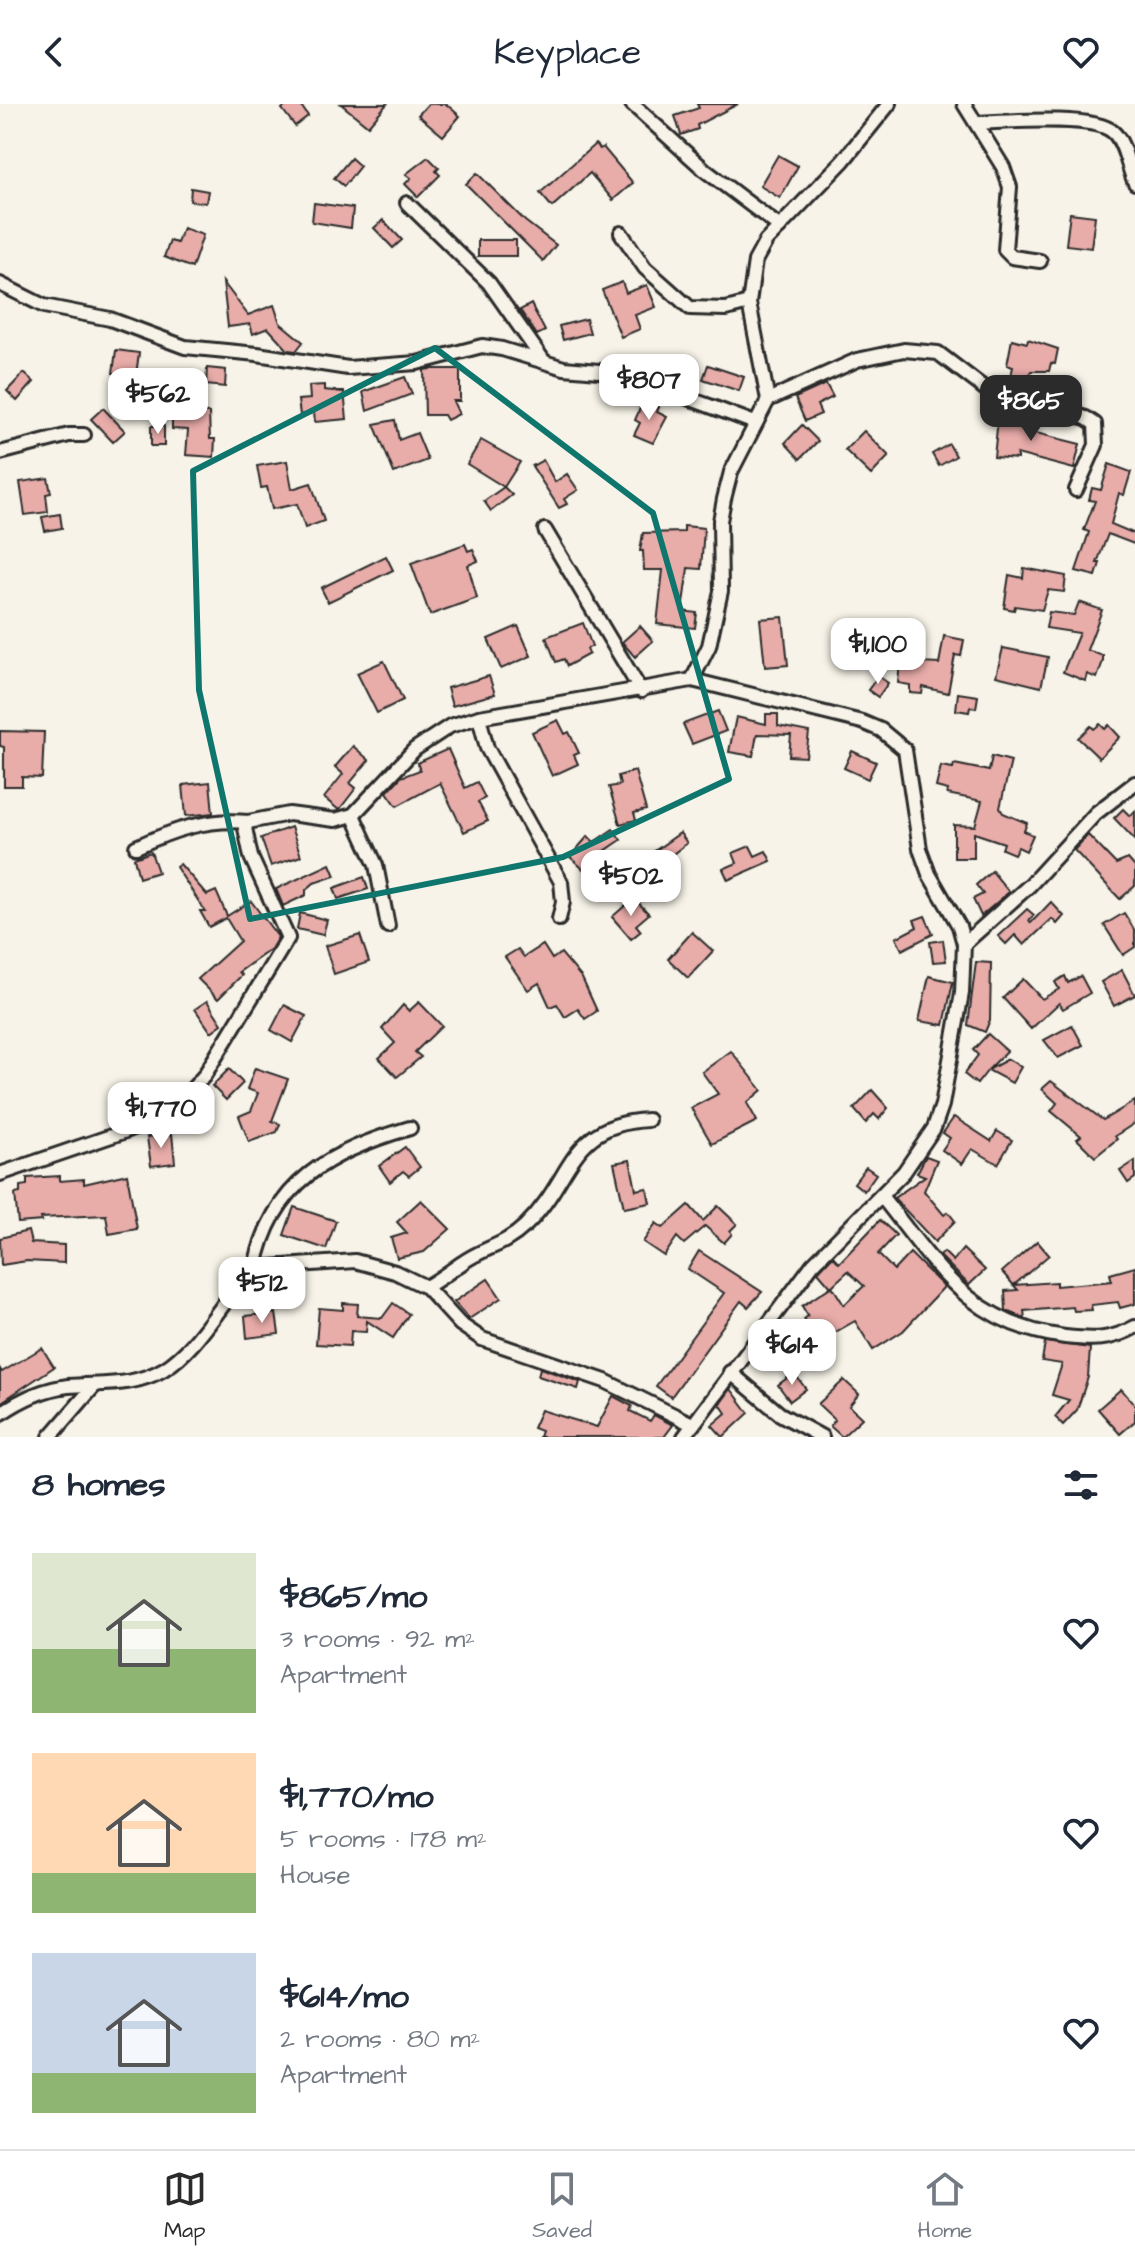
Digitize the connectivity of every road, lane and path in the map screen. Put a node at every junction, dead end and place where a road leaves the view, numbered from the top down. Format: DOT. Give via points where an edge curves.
graph roads {
  1 [pos="889,104"];
  2 [pos="964,104"];
  3 [pos="642,106"];
  4 [pos="977,123"];
  5 [pos="1135,183"];
  6 [pos="407,203"];
  7 [pos="780,227"];
  8 [pos="621,233"];
  9 [pos="1040,261"];
  10 [pos="0,284"];
  11 [pos="749,303"];
  12 [pos="543,360"];
  13 [pos="768,400"];
  14 [pos="755,423"];
  15 [pos="84,435"];
  16 [pos="0,453"];
  17 [pos="1076,490"];
  18 [pos="545,530"];
  19 [pos="692,680"];
  20 [pos="641,691"];
  21 [pos="479,717"];
  22 [pos="1135,783"];
  23 [pos="353,815"];
  24 [pos="248,822"];
  25 [pos="136,847"];
  26 [pos="559,919"];
  27 [pos="388,926"];
  28 [pos="964,944"];
  29 [pos="648,1120"];
  30 [pos="410,1128"];
  31 [pos="0,1174"];
  32 [pos="882,1197"];
  33 [pos="255,1268"];
  34 [pos="426,1287"];
  35 [pos="1135,1327"];
  36 [pos="730,1372"];
  37 [pos="95,1385"];
  38 [pos="0,1414"];
  39 [pos="692,1424"];
  40 [pos="50,1437"];
  41 [pos="684,1437"];
  42 [pos="822,1437"];
  1 -- 7 [label="street"];
  2 -- 4 [label="street"];
  3 -- 7 [label="street" via="706,171"];
  4 -- 5 [label="street" via="1040,119 1105,127 1117,138"];
  4 -- 9 [label="street" via="1010,187 1005,250 1012,257"];
  6 -- 12 [label="street" via="489,283"];
  7 -- 11 [label="street" via="755,261"];
  8 -- 11 [label="street" via="645,268 690,308 726,309"];
  10 -- 12 [label="street" via="44,306 110,319 185,347 348,368 417,363 482,346"];
  11 -- 13 [label="street"];
  12 -- 14 [label="street" via="648,383"];
  13 -- 14 [label="street"];
  13 -- 17 [label="street" via="857,360 886,352 938,353 988,391 1095,424 1096,445"];
  14 -- 19 [label="street" via="724,499 721,591 709,646"];
  15 -- 16 [label="street"];
  18 -- 20 [label="street"];
  19 -- 20 [label="street"];
  19 -- 28 [label="street" via="862,722 905,750 920,849"];
  20 -- 21 [label="street"];
  21 -- 23 [label="street" via="450,726 415,749"];
  21 -- 26 [label="street" via="487,748 561,882"];
  22 -- 28 [label="street" via="1096,813 1030,885"];
  23 -- 24 [label="street" via="335,820 289,814"];
  23 -- 27 [label="street" via="376,865"];
  24 -- 25 [label="street" via="180,828"];
  24 -- 31 [label="street" via="251,857 288,938 204,1076 153,1120"];
  28 -- 32 [label="street" via="962,993 942,1105 927,1139"];
  29 -- 34 [label="street" via="616,1122 588,1139 525,1227 500,1247"];
  30 -- 33 [label="street" via="357,1145 310,1171 270,1218"];
  32 -- 35 [label="street" via="962,1294 1002,1321 1029,1331 1098,1341"];
  32 -- 36 [label="street" via="813,1264"];
  33 -- 34 [label="street" via="355,1261"];
  33 -- 37 [label="street" via="164,1369 124,1384"];
  34 -- 39 [label="street" via="482,1339 605,1381"];
  36 -- 39 [label="street"];
  36 -- 42 [label="street" via="780,1414"];
  37 -- 38 [label="street" via="34,1395"];
  37 -- 40 [label="street"];
  39 -- 41 [label="street"];
}
